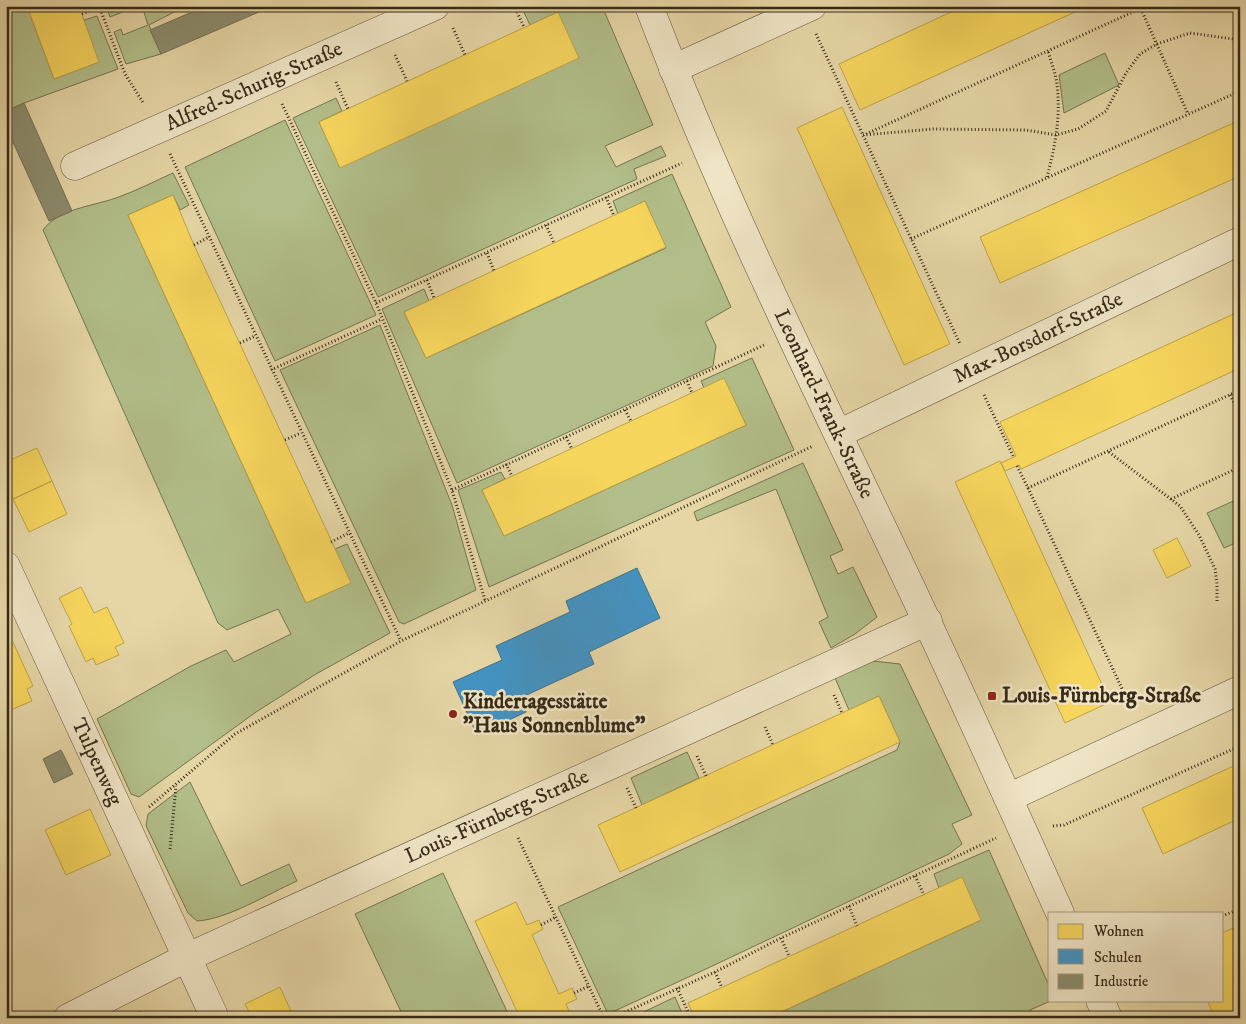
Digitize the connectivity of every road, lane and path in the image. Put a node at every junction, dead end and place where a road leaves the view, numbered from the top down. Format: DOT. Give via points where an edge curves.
graph roads {
  1 [pos="435,6"];
  2 [pos="514,6"];
  3 [pos="649,6"];
  4 [pos="1146,6"];
  5 [pos="99,7"];
  6 [pos="808,8"];
  7 [pos="1141,9"];
  8 [pos="82,14"];
  9 [pos="524,27"];
  10 [pos="1240,40"];
  11 [pos="1157,44"];
  12 [pos="1048,51"];
  13 [pos="673,69"];
  14 [pos="333,74"];
  15 [pos="270,78"];
  16 [pos="1240,91"];
  17 [pos="348,109"];
  18 [pos="1188,114"];
  19 [pos="158,128"];
  20 [pos="863,135"];
  21 [pos="1056,135"];
  22 [pos="708,151"];
  23 [pos="75,166"];
  24 [pos="1047,177"];
  25 [pos="606,197"];
  26 [pos="614,216"];
  27 [pos="546,225"];
  28 [pos="209,237"];
  29 [pos="911,239"];
  30 [pos="1240,241"];
  31 [pos="554,243"];
  32 [pos="194,245"];
  33 [pos="486,253"];
  34 [pos="494,271"];
  35 [pos="427,280"];
  36 [pos="434,298"];
  37 [pos="376,303"];
  38 [pos="382,319"];
  39 [pos="790,333"];
  40 [pos="256,336"];
  41 [pos="240,343"];
  42 [pos="972,369"];
  43 [pos="271,370"];
  44 [pos="687,381"];
  45 [pos="1240,390"];
  46 [pos="692,393"];
  47 [pos="1230,395"];
  48 [pos="625,410"];
  49 [pos="1240,415"];
  50 [pos="631,421"];
  51 [pos="301,433"];
  52 [pos="838,434"];
  53 [pos="566,437"];
  54 [pos="284,440"];
  55 [pos="572,449"];
  56 [pos="1109,452"];
  57 [pos="1014,458"];
  58 [pos="506,464"];
  59 [pos="1017,466"];
  60 [pos="1240,467"];
  61 [pos="512,476"];
  62 [pos="1028,488"];
  63 [pos="452,490"];
  64 [pos="1170,499"];
  65 [pos="349,533"];
  66 [pos="331,542"];
  67 [pos="6,566"];
  68 [pos="485,600"];
  69 [pos="1217,601"];
  70 [pos="928,622"];
  71 [pos="401,641"];
  72 [pos="1240,690"];
  73 [pos="1143,734"];
  74 [pos="1240,746"];
  75 [pos="1008,798"];
  76 [pos="506,813"];
  77 [pos="126,827"];
  78 [pos="1021,827"];
  79 [pos="915,876"];
  80 [pos="924,895"];
  81 [pos="849,906"];
  82 [pos="1239,910"];
  83 [pos="1060,912"];
  84 [pos="1224,915"];
  85 [pos="1240,915"];
  86 [pos="556,917"];
  87 [pos="541,925"];
  88 [pos="857,926"];
  89 [pos="781,938"];
  90 [pos="790,956"];
  91 [pos="188,958"];
  92 [pos="715,972"];
  93 [pos="589,986"];
  94 [pos="677,988"];
  95 [pos="722,988"];
  96 [pos="574,993"];
  97 [pos="1101,1002"];
  98 [pos="68,1018"];
  99 [pos="215,1018"];
  100 [pos="604,1018"];
  101 [pos="612,1018"];
  102 [pos="691,1018"];
  103 [pos="1108,1018"];
  1 -- 15 [label="street, Alfred-Schurig-Straße"];
  2 -- 9 [label="path"];
  3 -- 13 [label="street, Leonhard-Frank-Straße"];
  4 -- 7 [label="path"];
  5 -- 8 [label="path"];
  5 -- 19 [label="path" via="125,74"];
  6 -- 13 [label="street"];
  6 -- 20 [label="path"];
  7 -- 11 [label="path"];
  7 -- 12 [label="path"];
  10 -- 11 [label="path" via="1190,34"];
  11 -- 18 [label="path"];
  11 -- 21 [label="path" via="1140,54 1106,111 1078,129"];
  12 -- 20 [label="path"];
  12 -- 21 [label="path" via="1057,83"];
  13 -- 22 [label="street, Leonhard-Frank-Straße"];
  14 -- 17 [label="path"];
  15 -- 19 [label="street, Alfred-Schurig-Straße"];
  15 -- 37 [label="path"];
  16 -- 18 [label="path"];
  18 -- 24 [label="path"];
  19 -- 23 [label="street, Alfred-Schurig-Straße"];
  19 -- 28 [label="path"];
  20 -- 21 [label="path" via="933,129 1026,130"];
  20 -- 29 [label="path"];
  21 -- 24 [label="path"];
  22 -- 25 [label="path"];
  22 -- 39 [label="street, Leonhard-Frank-Straße"];
  24 -- 29 [label="path"];
  25 -- 26 [label="path"];
  25 -- 27 [label="path"];
  27 -- 31 [label="path"];
  27 -- 33 [label="path"];
  28 -- 32 [label="path"];
  28 -- 40 [label="path"];
  29 -- 42 [label="path"];
  30 -- 42 [label="street, Max-Borsdorf-Straße"];
  33 -- 34 [label="path"];
  33 -- 35 [label="path"];
  35 -- 36 [label="path"];
  35 -- 37 [label="path"];
  37 -- 38 [label="path"];
  38 -- 43 [label="path"];
  38 -- 63 [label="path"];
  39 -- 44 [label="path"];
  39 -- 52 [label="street, Leonhard-Frank-Straße"];
  40 -- 41 [label="path"];
  40 -- 43 [label="path"];
  42 -- 52 [label="street, Max-Borsdorf-Straße"];
  42 -- 57 [label="path"];
  43 -- 51 [label="path"];
  44 -- 46 [label="path"];
  44 -- 48 [label="path"];
  45 -- 47 [label="path"];
  47 -- 49 [label="path"];
  47 -- 56 [label="path"];
  48 -- 50 [label="path"];
  48 -- 53 [label="path"];
  51 -- 54 [label="path"];
  51 -- 65 [label="path"];
  52 -- 68 [label="path"];
  52 -- 70 [label="street, Leonhard-Frank-Straße"];
  53 -- 55 [label="path"];
  53 -- 58 [label="path"];
  56 -- 62 [label="path"];
  56 -- 64 [label="path"];
  58 -- 61 [label="path"];
  58 -- 63 [label="path"];
  59 -- 62 [label="path"];
  60 -- 64 [label="path"];
  62 -- 73 [label="path"];
  63 -- 68 [label="path"];
  64 -- 69 [label="path" via="1180,506 1211,560 1215,569"];
  65 -- 66 [label="path"];
  65 -- 71 [label="path"];
  67 -- 77 [label="street, Tulpenweg"];
  68 -- 71 [label="path"];
  70 -- 75 [label="street, Leonhard-Frank-Straße"];
  70 -- 76 [label="street, Louis-Fürnberg-Straße"];
  71 -- 77 [label="path" via="235,734"];
  72 -- 73 [label="street"];
  73 -- 75 [label="street"];
  74 -- 78 [label="path" via="1064,825"];
  75 -- 78 [label="street, Leonhard-Frank-Straße"];
  76 -- 86 [label="path"];
  76 -- 91 [label="street, Louis-Fürnberg-Straße"];
  77 -- 91 [label="street, Tulpenweg"];
  78 -- 79 [label="path"];
  78 -- 83 [label="street, Leonhard-Frank-Straße"];
  79 -- 80 [label="path"];
  79 -- 81 [label="path"];
  81 -- 88 [label="path"];
  81 -- 89 [label="path"];
  82 -- 84 [label="path"];
  82 -- 85 [label="path"];
  86 -- 87 [label="path"];
  86 -- 93 [label="path"];
  89 -- 90 [label="path"];
  89 -- 92 [label="path"];
  91 -- 98 [label="street, Louis-Fürnberg-Straße"];
  91 -- 99 [label="street, Tulpenweg"];
  92 -- 94 [label="path"];
  92 -- 95 [label="path"];
  93 -- 96 [label="path"];
  93 -- 100 [label="path"];
  94 -- 101 [label="path"];
  94 -- 102 [label="path"];
  97 -- 103 [label="street"];
}
